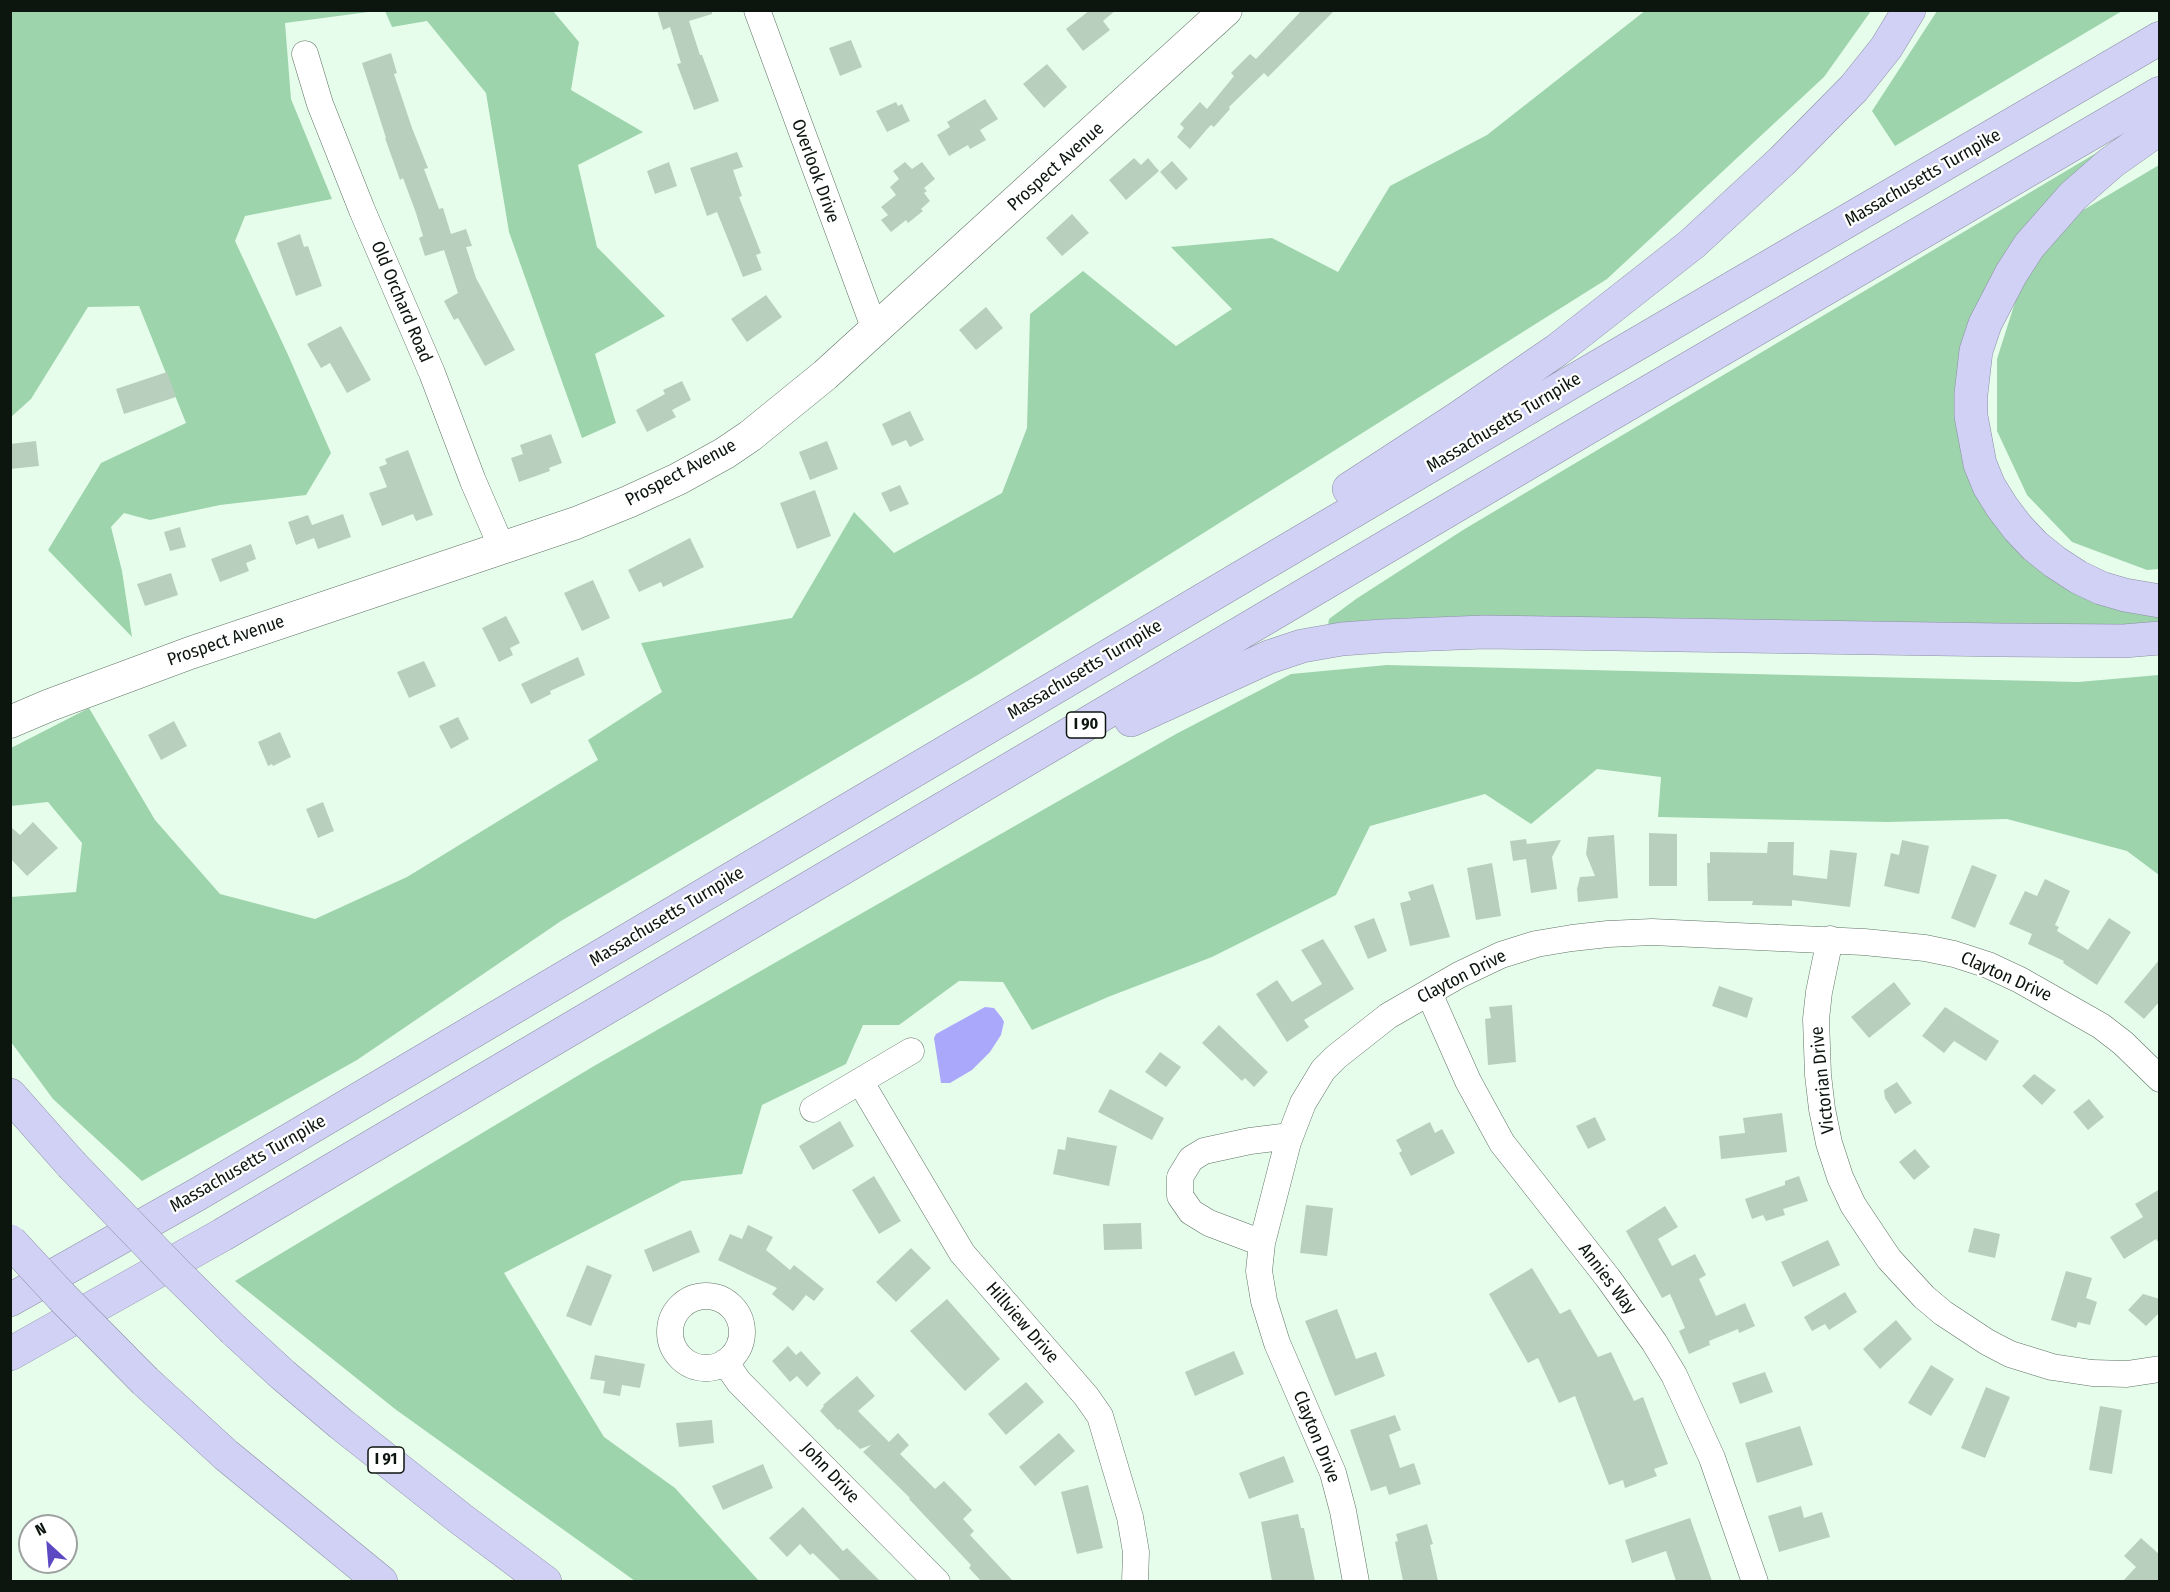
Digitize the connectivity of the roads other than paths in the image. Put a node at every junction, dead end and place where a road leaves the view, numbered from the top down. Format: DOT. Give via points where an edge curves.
graph roads {
  1 [pos="757,10"];
  2 [pos="1226,10"];
  3 [pos="1909,10"];
  4 [pos="2155,41"];
  5 [pos="305,54"];
  6 [pos="2160,93"];
  7 [pos="2160,128"];
  8 [pos="875,330"];
  9 [pos="502,548"];
  10 [pos="2160,601"];
  11 [pos="2160,638"];
  12 [pos="10,722"];
  13 [pos="947,806"];
  14 [pos="1830,939"];
  15 [pos="1429,993"];
  16 [pos="527,1000"];
  17 [pos="911,1051"];
  18 [pos="2160,1079"];
  19 [pos="860,1081"];
  20 [pos="10,1095"];
  21 [pos="813,1109"];
  22 [pos="1290,1137"];
  23 [pos="10,1241"];
  24 [pos="1262,1243"];
  25 [pos="10,1300"];
  26 [pos="10,1354"];
  27 [pos="725,1362"];
  28 [pos="2160,1369"];
  29 [pos="381,1581"];
  30 [pos="545,1581"];
  31 [pos="937,1581"];
  32 [pos="1134,1581"];
  33 [pos="1356,1581"];
  34 [pos="1755,1581"];
  1 -- 8 [label="street, Overlook Drive"];
  2 -- 8 [label="street, Prospect Avenue"];
  3 -- 16 [label="highway" via="1886,48 1854,88 1782,161 1692,244 1548,356 1287,527 624,928"];
  4 -- 16 [label="highway, Massachusetts Turnpike / I 90"];
  5 -- 9 [label="street, Old Orchard Road" via="320,104 362,210"];
  6 -- 13 [label="highway, I 90"];
  7 -- 10 [label="highway" via="2073,196 2029,246 1985,324 1976,351 1971,394 1980,464 2018,528 2078,577 2101,588"];
  8 -- 9 [label="street, Prospect Avenue" via="797,400 725,453 628,502"];
  9 -- 12 [label="street, Prospect Avenue" via="190,653"];
  11 -- 13 [label="highway" via="2001,640 1485,632 1342,639 1302,646 1237,670"];
  13 -- 26 [label="highway, I 90" via="232,1229"];
  14 -- 15 [label="street, Clayton Drive" via="1652,932 1572,938 1501,955"];
  14 -- 18 [label="street, Clayton Drive" via="1925,948 1988,965 2052,996 2101,1026"];
  14 -- 28 [label="street, Victorian Drive" via="1816,1019 1822,1109 1840,1177 1853,1205 1889,1258 1943,1313 2010,1354 2083,1372 2127,1374"];
  15 -- 22 [label="street, Clayton Drive" via="1380,1021 1336,1057 1313,1086"];
  15 -- 34 [label="street, Annies Way" via="1468,1081 1502,1143 1614,1286 1674,1375 1712,1458"];
  16 -- 25 [label="highway, Massachusetts Turnpike / I 90"];
  17 -- 19 [label="street"];
  19 -- 21 [label="street"];
  19 -- 32 [label="street, Hillview Drive" via="962,1253 1100,1416 1130,1517 1136,1552"];
  20 -- 30 [label="highway, I 91, bridge" via="176,1273 283,1375 461,1519"];
  22 -- 24 [label="street, Clayton Drive"];
  22 -- 24 [label="street" via="1204,1151 1191,1159 1180,1177 1180,1196 1191,1212"];
  23 -- 29 [label="highway, bridge" via="145,1381 226,1455"];
  24 -- 33 [label="street, Clayton Drive" via="1259,1271 1268,1317 1333,1473"];
  27 -- 31 [label="street, John Drive" via="739,1382"];
}
